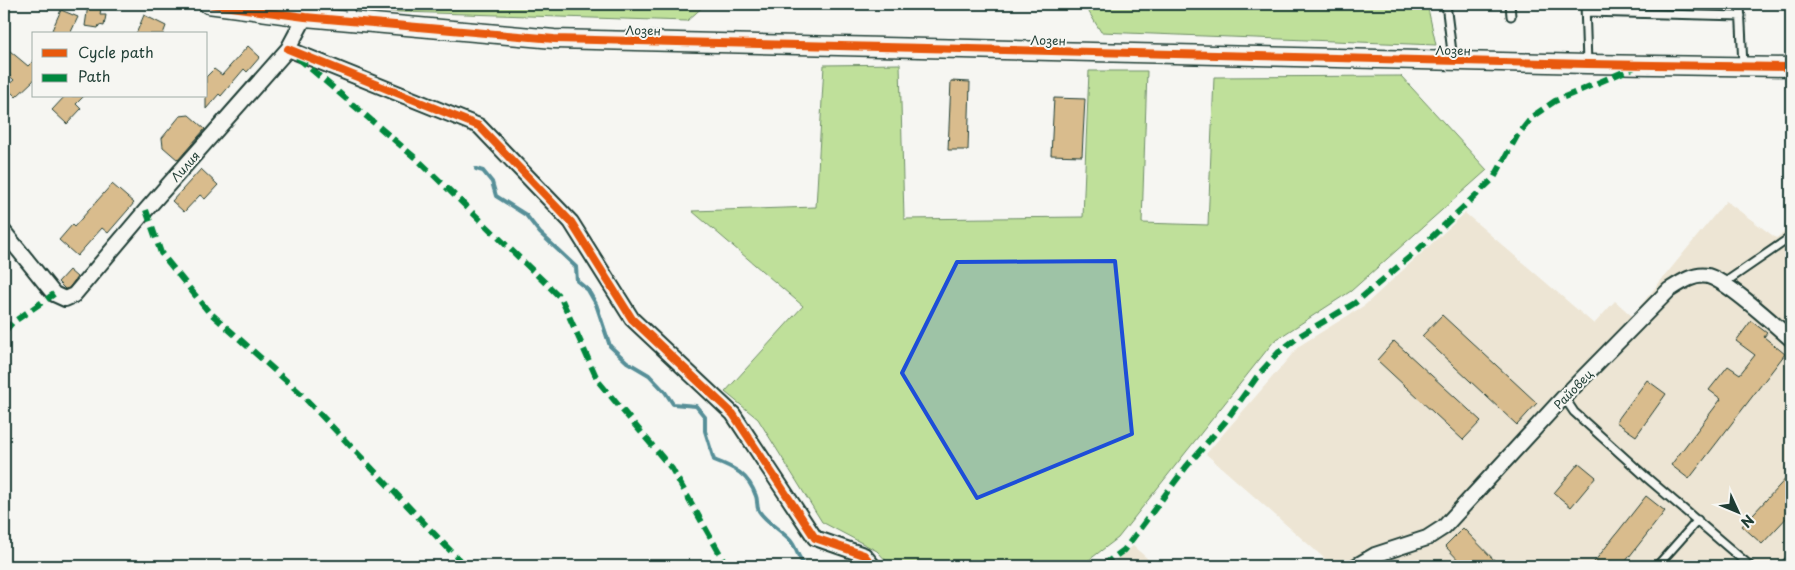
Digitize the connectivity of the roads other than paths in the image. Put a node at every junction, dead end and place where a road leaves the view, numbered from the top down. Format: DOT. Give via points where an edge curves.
graph roads {
  1 [pos="208,4"];
  2 [pos="346,4"];
  3 [pos="1446,4"];
  4 [pos="1510,4"];
  5 [pos="1585,4"];
  6 [pos="1740,4"];
  7 [pos="1586,12"];
  8 [pos="1511,16"];
  9 [pos="1741,16"];
  10 [pos="305,17"];
  11 [pos="356,22"];
  12 [pos="288,50"];
  13 [pos="1453,61"];
  14 [pos="1587,64"];
  15 [pos="1744,66"];
  16 [pos="1791,67"];
  17 [pos="4,232"];
  18 [pos="1791,237"];
  19 [pos="1724,283"];
  20 [pos="1791,339"];
  21 [pos="1564,397"];
  22 [pos="1698,520"];
  23 [pos="873,566"];
  24 [pos="1356,566"];
  25 [pos="1657,566"];
  26 [pos="1750,566"];
  1 -- 10 [label="street, Лозен"];
  2 -- 11 [label="lane"];
  3 -- 13 [label="lane"];
  4 -- 8 [label="lane"];
  5 -- 7 [label="lane"];
  6 -- 9 [label="lane"];
  7 -- 9 [label="lane"];
  7 -- 14 [label="lane"];
  9 -- 15 [label="lane"];
  10 -- 11 [label="street, Лозен"];
  10 -- 12 [label="street, Лилия"];
  11 -- 13 [label="street, Лозен" via="554,39"];
  12 -- 17 [label="street, Лилия" via="74,295 65,299 54,294"];
  12 -- 23 [label="street" via="478,126 571,222 632,319 732,414 815,538 864,555"];
  13 -- 14 [label="street, Лозен"];
  14 -- 15 [label="street, Лозен"];
  15 -- 16 [label="street, Лозен"];
  18 -- 19 [label="lane"];
  19 -- 20 [label="street, Райовец"];
  19 -- 21 [label="street, Райовец" via="1707,276 1686,279 1669,290"];
  21 -- 22 [label="lane" via="1574,412"];
  21 -- 24 [label="street, Райовец" via="1444,527 1427,538 1375,555"];
  22 -- 25 [label="lane"];
  22 -- 26 [label="lane"];
}
